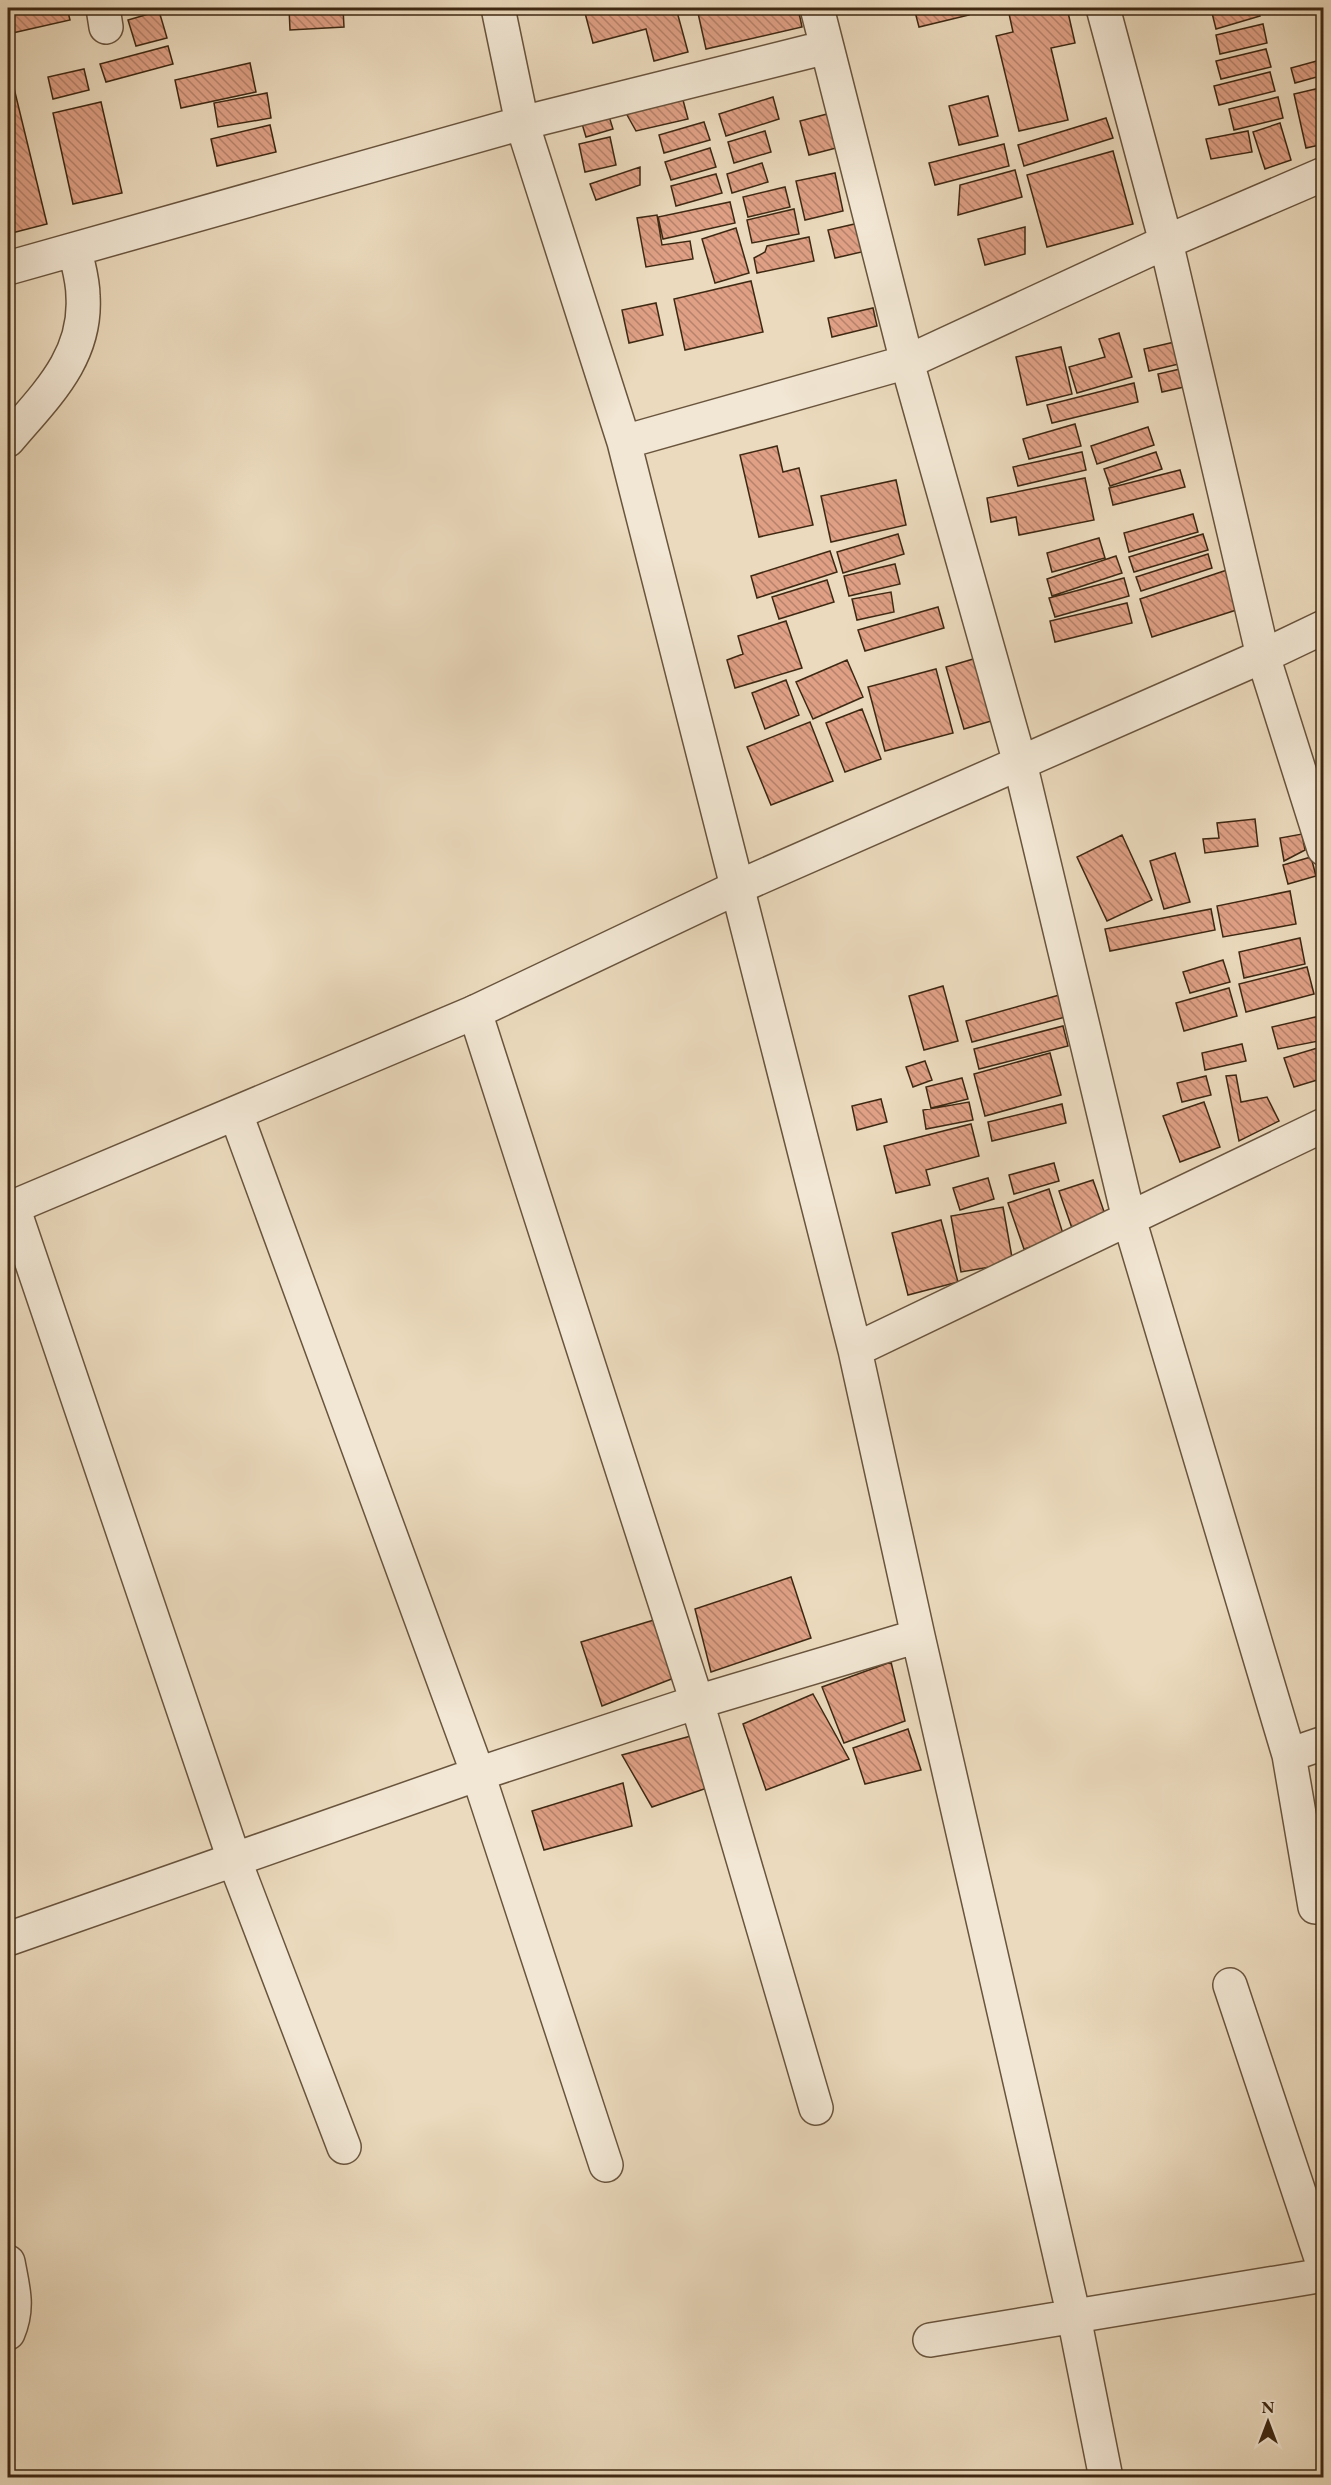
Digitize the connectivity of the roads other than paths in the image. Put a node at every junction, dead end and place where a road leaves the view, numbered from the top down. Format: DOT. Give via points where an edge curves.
graph roads {
  1 [pos="498,8"];
  2 [pos="817,8"];
  3 [pos="1103,8"];
  4 [pos="827,47"];
  5 [pos="522,123"];
  6 [pos="1323,174"];
  7 [pos="1166,243"];
  8 [pos="75,250"];
  9 [pos="8,268"];
  10 [pos="908,362"];
  11 [pos="8,440"];
  12 [pos="624,442"];
  13 [pos="1323,627"];
  14 [pos="1263,656"];
  15 [pos="1020,763"];
  16 [pos="1323,849"];
  17 [pos="738,887"];
  18 [pos="475,1012"];
  19 [pos="236,1113"];
  20 [pos="1323,1125"];
  21 [pos="10,1208"];
  22 [pos="1129,1220"];
  23 [pos="855,1350"];
  24 [pos="918,1636"];
  25 [pos="697,1702"];
  26 [pos="1323,1743"];
  27 [pos="1288,1755"];
  28 [pos="478,1774"];
  29 [pos="234,1859"];
  30 [pos="1315,1907"];
  31 [pos="8,1939"];
  32 [pos="1230,1984"];
  33 [pos="816,2108"];
  34 [pos="344,2147"];
  35 [pos="606,2165"];
  36 [pos="8,2262"];
  37 [pos="1323,2267"];
  38 [pos="1323,2275"];
  39 [pos="1074,2317"];
  40 [pos="8,2333"];
  41 [pos="930,2340"];
  42 [pos="1106,2478"];
  1 -- 5 [label="street"];
  2 -- 4 [label="street"];
  3 -- 7 [label="street"];
  4 -- 5 [label="street"];
  4 -- 10 [label="street"];
  5 -- 8 [label="street"];
  5 -- 12 [label="street"];
  6 -- 7 [label="street"];
  7 -- 10 [label="street"];
  7 -- 14 [label="street"];
  8 -- 9 [label="street"];
  8 -- 11 [label="street" via="84,296 79,336 64,374"];
  10 -- 12 [label="street"];
  10 -- 15 [label="street"];
  12 -- 17 [label="street"];
  13 -- 14 [label="street"];
  14 -- 15 [label="street"];
  14 -- 16 [label="street"];
  15 -- 17 [label="street"];
  15 -- 22 [label="street"];
  17 -- 18 [label="street"];
  17 -- 23 [label="street"];
  18 -- 19 [label="street"];
  18 -- 25 [label="street"];
  19 -- 21 [label="street"];
  19 -- 28 [label="street"];
  20 -- 22 [label="street"];
  21 -- 29 [label="street"];
  22 -- 23 [label="street"];
  22 -- 27 [label="street"];
  23 -- 24 [label="street"];
  24 -- 25 [label="street"];
  24 -- 39 [label="street"];
  25 -- 28 [label="street"];
  25 -- 33 [label="street"];
  26 -- 27 [label="street"];
  27 -- 30 [label="street"];
  28 -- 29 [label="street"];
  28 -- 35 [label="street"];
  29 -- 31 [label="street"];
  29 -- 34 [label="street"];
  32 -- 37 [label="street"];
  36 -- 40 [label="street" via="15,2314"];
  38 -- 39 [label="street"];
  39 -- 41 [label="street"];
  39 -- 42 [label="street"];
}
